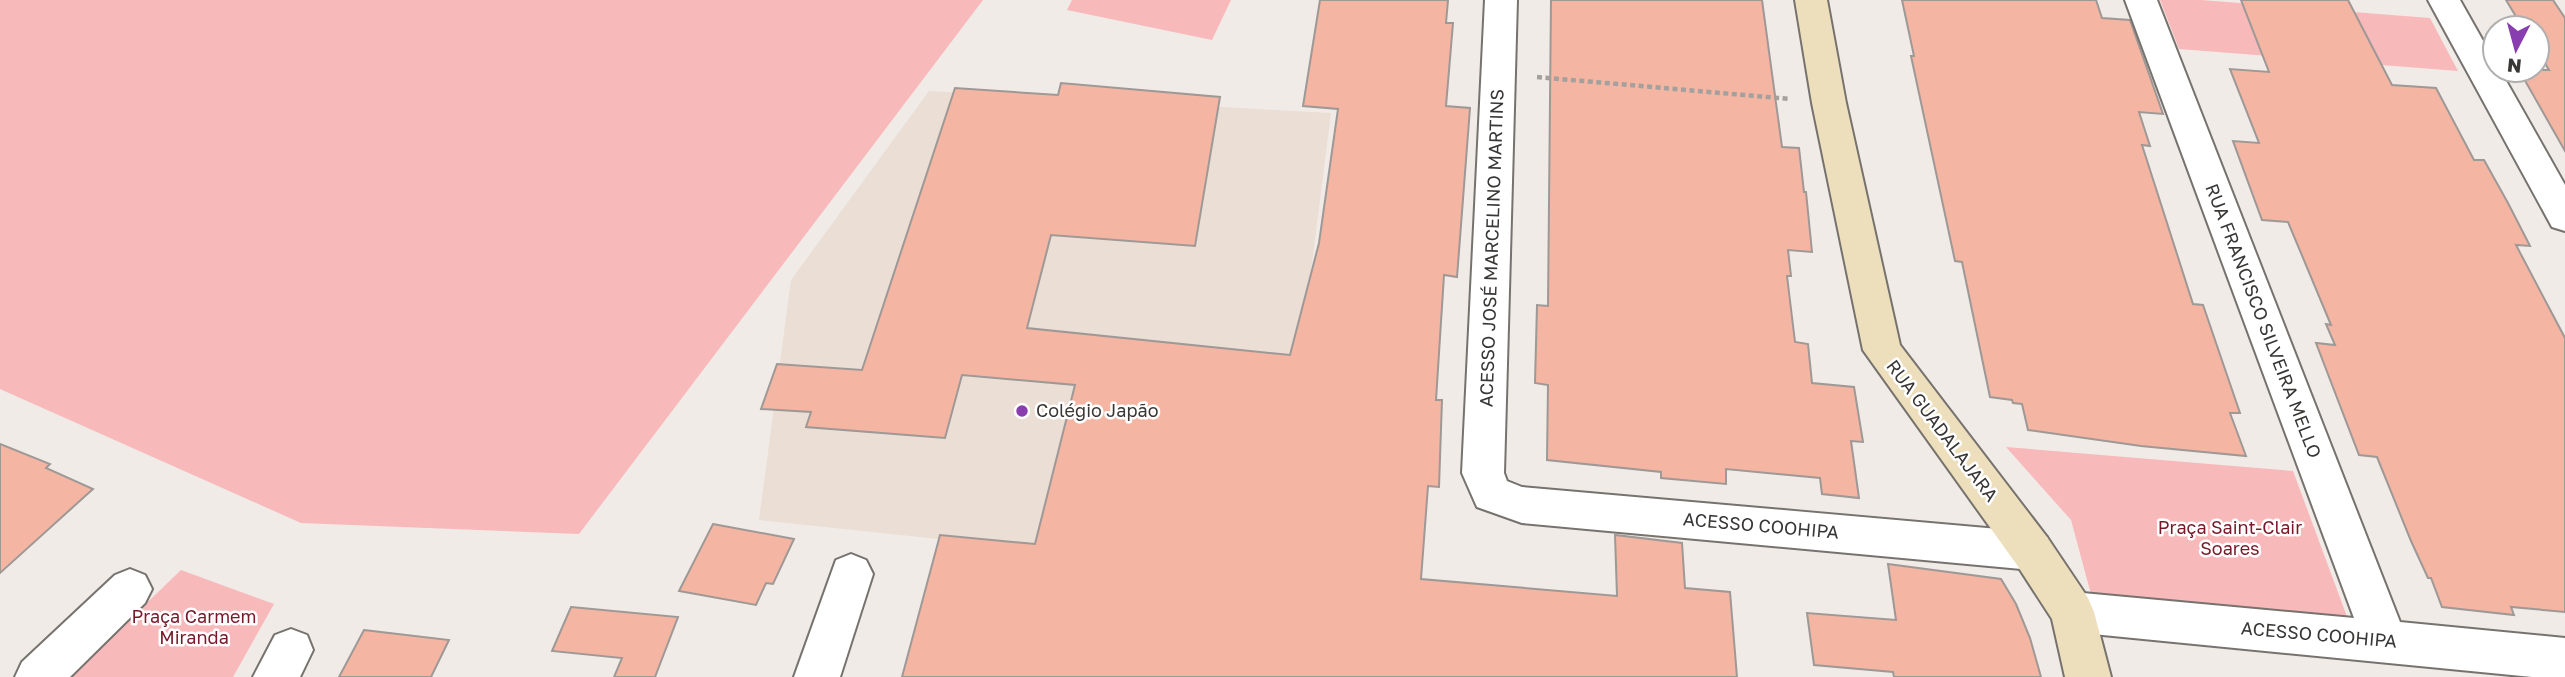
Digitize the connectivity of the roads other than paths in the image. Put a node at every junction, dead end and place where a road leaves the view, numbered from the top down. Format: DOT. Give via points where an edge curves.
graph roads {
  1 [pos="1501,0"];
  2 [pos="1811,0"];
  3 [pos="2141,0"];
  4 [pos="2444,0"];
  5 [pos="2565,217"];
  6 [pos="1492,494"];
  7 [pos="2032,551"];
  8 [pos="851,574"];
  9 [pos="130,589"];
  10 [pos="2072,612"];
  11 [pos="2385,641"];
  12 [pos="2565,659"];
  13 [pos="38,677"];
  14 [pos="817,677"];
  15 [pos="2088,677"];
  1 -- 6 [label="street, ACESSO JOSÉ MARCELINO MARTINS" via="1483,473"];
  2 -- 7 [label="main road, RUA GUADALAJARA" via="1882,350"];
  3 -- 11 [label="street, RUA FRANCISCO SILVEIRA MELLO"];
  4 -- 5 [label="street"];
  6 -- 7 [label="street, ACESSO COOHIPA" via="1522,505"];
  7 -- 10 [label="main road, RUA GUADALAJARA"];
  8 -- 14 [label="street"];
  9 -- 13 [label="street"];
  10 -- 11 [label="street, ACESSO COOHIPA"];
  10 -- 15 [label="main road, RUA GUADALAJARA"];
  11 -- 12 [label="street, ACESSO COOHIPA"];
}
